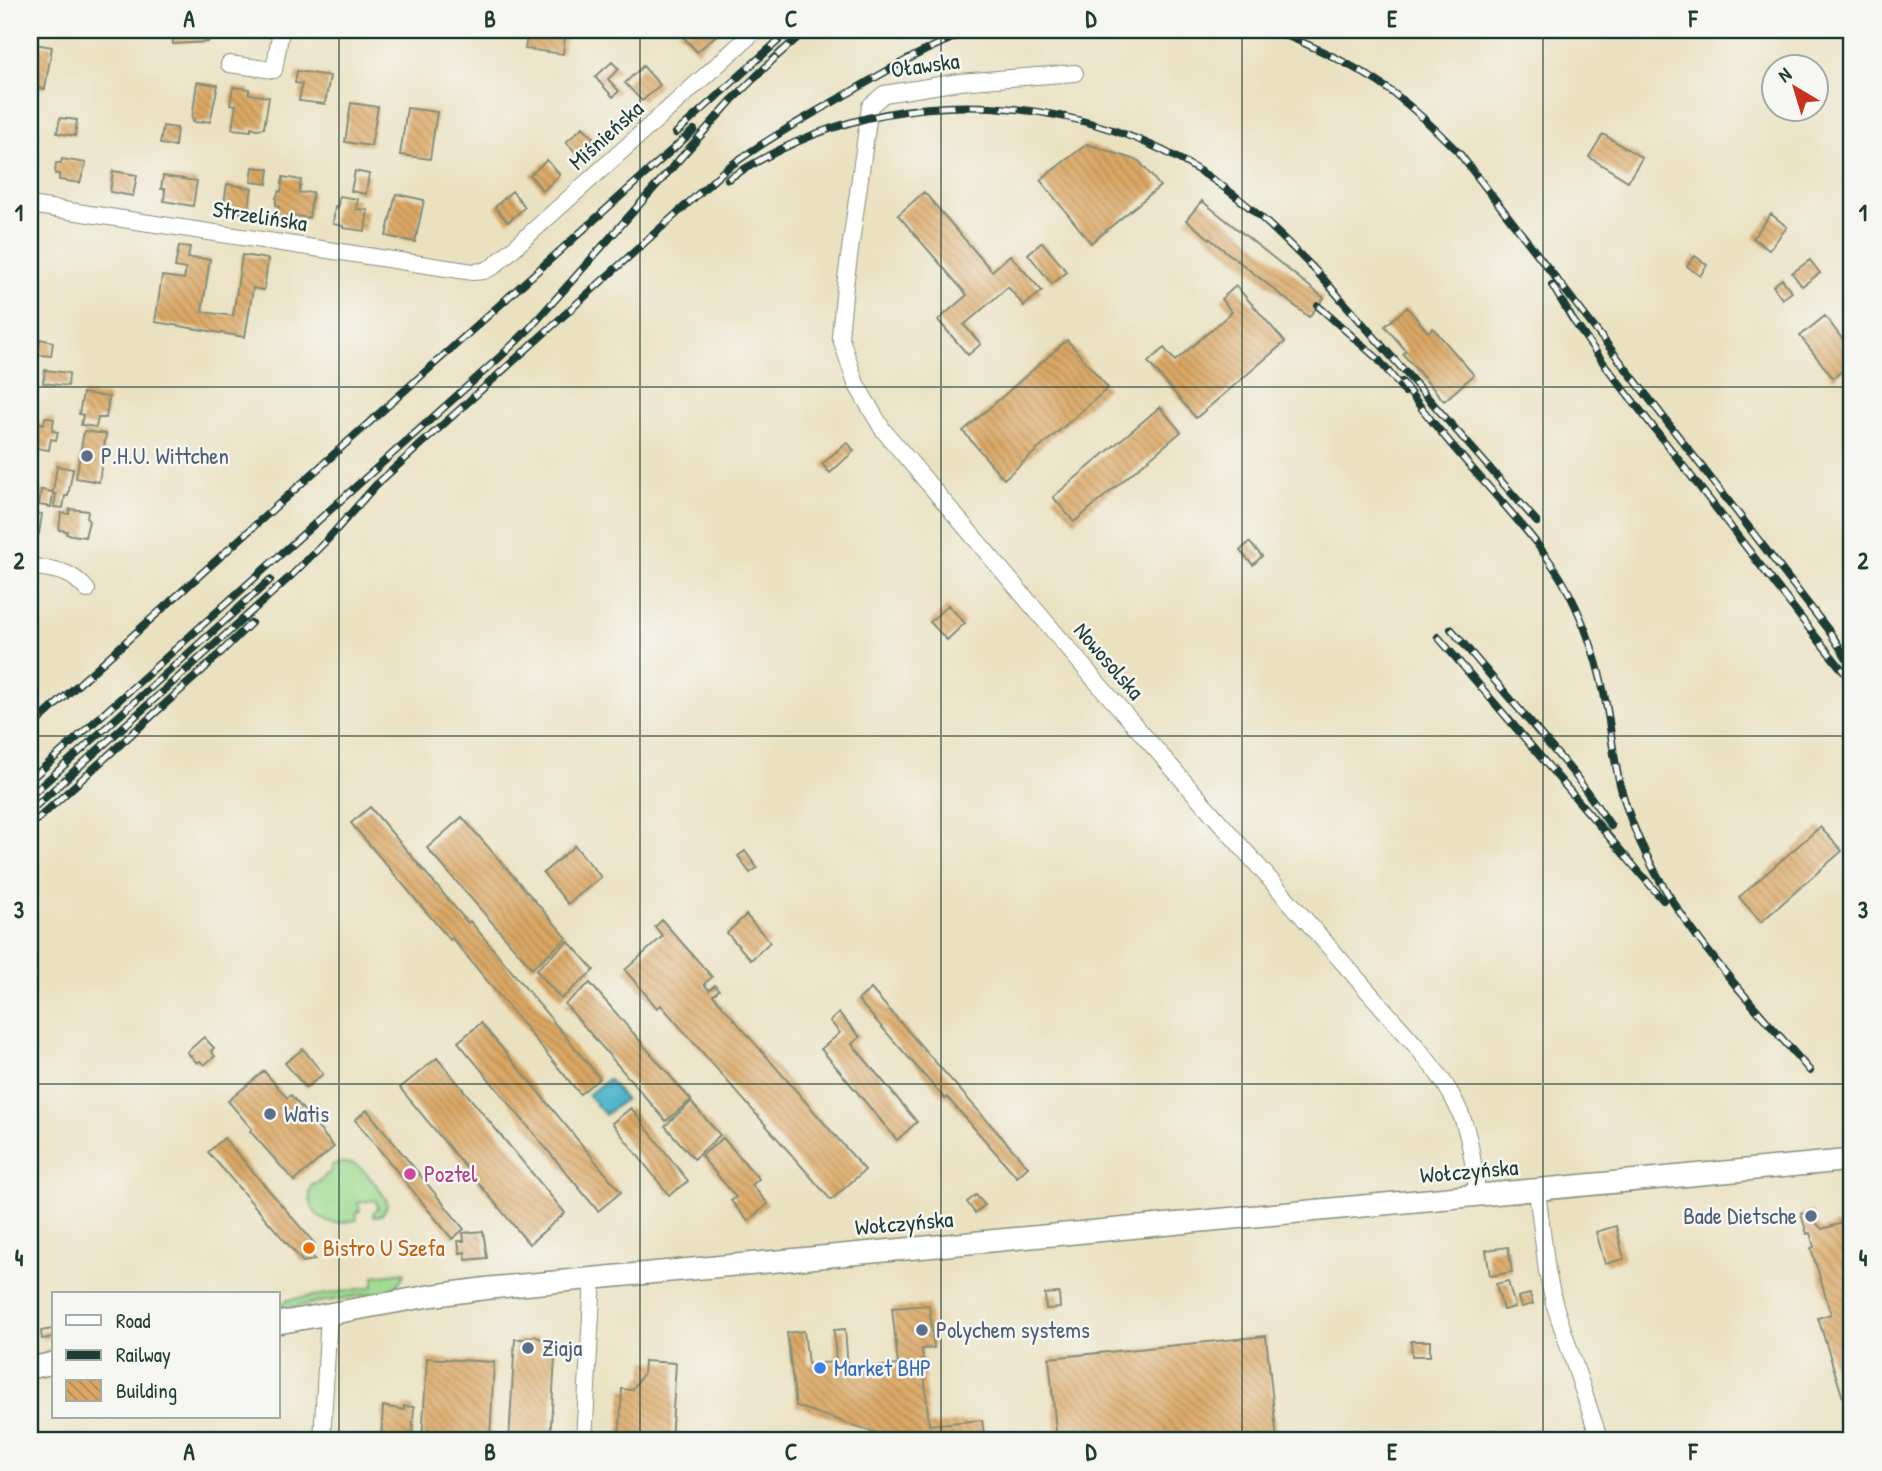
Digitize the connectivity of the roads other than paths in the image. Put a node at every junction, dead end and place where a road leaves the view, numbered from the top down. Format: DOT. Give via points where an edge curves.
graph roads {
  1 [pos="281,30"];
  2 [pos="756,30"];
  3 [pos="229,64"];
  4 [pos="1075,73"];
  5 [pos="870,106"];
  6 [pos="30,205"];
  7 [pos="484,271"];
  8 [pos="30,566"];
  9 [pos="87,590"];
  10 [pos="1852,1160"];
  11 [pos="1537,1191"];
  12 [pos="1478,1196"];
  13 [pos="593,1278"];
  14 [pos="329,1314"];
  15 [pos="280,1323"];
  16 [pos="52,1363"];
  17 [pos="30,1368"];
  18 [pos="321,1441"];
  19 [pos="584,1441"];
  20 [pos="1600,1441"];
  1 -- 3 [label="street" via="274,70"];
  2 -- 7 [label="street, Miśnieńska"];
  4 -- 5 [label="street, Oławska" via="959,82 884,94"];
  5 -- 12 [label="street, Nowosolska" via="840,336 856,384 883,430 1440,1077 1468,1136"];
  6 -- 7 [label="street, Strzelińska"];
  8 -- 9 [label="street" via="70,574"];
  10 -- 11 [label="street, Wołczyńska"];
  11 -- 12 [label="street, Wołczyńska"];
  11 -- 20 [label="street, Wołczyńska" via="1553,1303"];
  12 -- 13 [label="street, Wołczyńska"];
  13 -- 14 [label="street, Wołczyńska" via="429,1296"];
  13 -- 19 [label="street"];
  14 -- 15 [label="street, Wołczyńska"];
  14 -- 18 [label="street"];
  16 -- 17 [label="street"];
}
